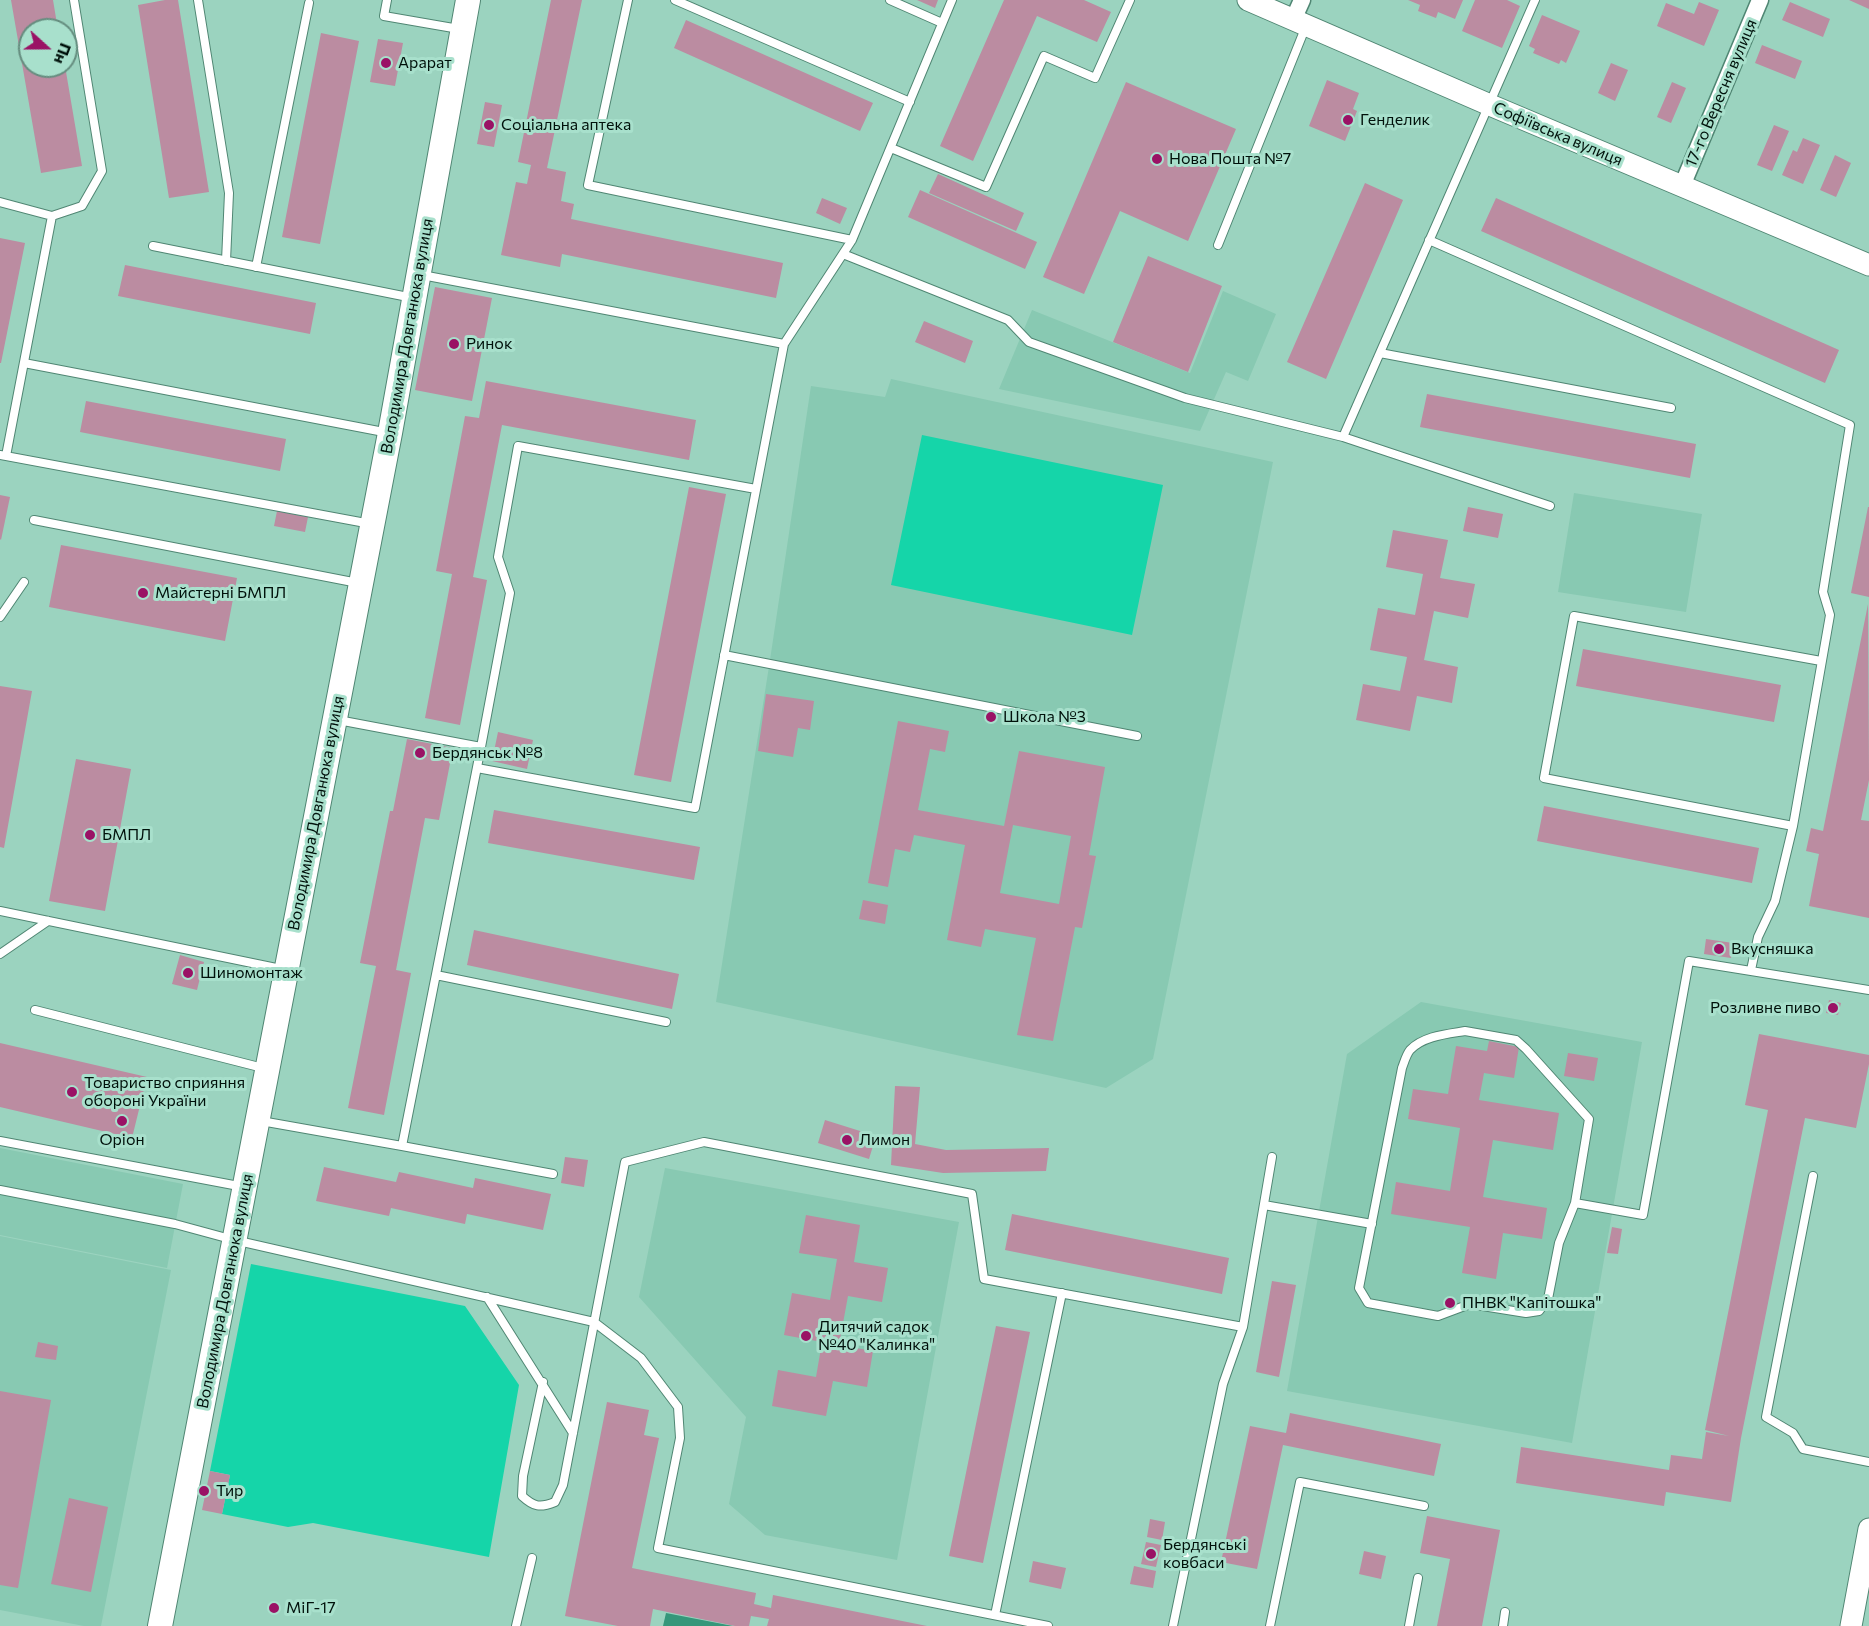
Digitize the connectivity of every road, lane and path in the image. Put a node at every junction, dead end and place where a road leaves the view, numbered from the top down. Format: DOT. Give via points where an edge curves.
graph roads {
  1 [pos="74,0"];
  2 [pos="198,0"];
  3 [pos="387,0"];
  4 [pos="468,0"];
  5 [pos="628,0"];
  6 [pos="675,0"];
  7 [pos="890,0"];
  8 [pos="952,0"];
  9 [pos="1130,0"];
  10 [pos="1248,0"];
  11 [pos="1302,0"];
  12 [pos="1535,0"];
  13 [pos="1760,0"];
  14 [pos="309,3"];
  15 [pos="942,23"];
  16 [pos="1300,23"];
  17 [pos="462,30"];
  18 [pos="910,102"];
  19 [pos="1490,105"];
  20 [pos="891,148"];
  21 [pos="1682,186"];
  22 [pos="0,202"];
  23 [pos="52,216"];
  24 [pos="852,240"];
  25 [pos="1429,240"];
  26 [pos="1218,245"];
  27 [pos="153,246"];
  28 [pos="843,254"];
  29 [pos="226,261"];
  30 [pos="1869,265"];
  31 [pos="256,267"];
  32 [pos="418,274"];
  33 [pos="414,298"];
  34 [pos="784,344"];
  35 [pos="1380,353"];
  36 [pos="24,363"];
  37 [pos="1671,408"];
  38 [pos="390,433"];
  39 [pos="1343,437"];
  40 [pos="3,456"];
  41 [pos="756,489"];
  42 [pos="1550,506"];
  43 [pos="34,520"];
  44 [pos="372,524"];
  45 [pos="24,582"];
  46 [pos="360,584"];
  47 [pos="0,617"];
  48 [pos="724,655"];
  49 [pos="1821,661"];
  50 [pos="334,719"];
  51 [pos="1137,736"];
  52 [pos="481,747"];
  53 [pos="477,768"];
  54 [pos="1793,826"];
  55 [pos="0,911"];
  56 [pos="48,921"];
  57 [pos="0,954"];
  58 [pos="286,970"];
  59 [pos="1751,970"];
  60 [pos="436,975"];
  61 [pos="1869,990"];
  62 [pos="35,1010"];
  63 [pos="666,1022"];
  64 [pos="267,1070"];
  65 [pos="257,1120"];
  66 [pos="0,1141"];
  67 [pos="402,1146"];
  68 [pos="1272,1157"];
  69 [pos="553,1174"];
  70 [pos="1813,1176"];
  71 [pos="244,1187"];
  72 [pos="0,1190"];
  73 [pos="1575,1203"];
  74 [pos="1264,1205"];
  75 [pos="1372,1224"];
  76 [pos="234,1240"];
  77 [pos="1062,1293"];
  78 [pos="487,1297"];
  79 [pos="594,1322"];
  80 [pos="1243,1327"];
  81 [pos="543,1382"];
  82 [pos="573,1433"];
  83 [pos="1869,1462"];
  84 [pos="1424,1506"];
  85 [pos="1869,1529"];
  86 [pos="532,1558"];
  87 [pos="1418,1578"];
  88 [pos="1505,1612"];
  89 [pos="995,1616"];
  90 [pos="160,1626"];
  91 [pos="516,1626"];
  92 [pos="1048,1626"];
  93 [pos="1173,1626"];
  94 [pos="1270,1626"];
  95 [pos="1409,1626"];
  96 [pos="1503,1626"];
  97 [pos="1851,1626"];
  1 -- 23 [label="lane" via="102,171 82,206"];
  2 -- 29 [label="lane" via="229,193"];
  3 -- 17 [label="lane" via="384,16"];
  4 -- 17 [label="main road, Володимира Довганюка вулиця"];
  5 -- 24 [label="lane" via="588,186"];
  6 -- 18 [label="lane"];
  7 -- 15 [label="lane"];
  8 -- 15 [label="lane"];
  9 -- 20 [label="lane" via="1095,78 1044,56 986,187"];
  10 -- 16 [label="street, Софіївська вулиця"];
  11 -- 16 [label="street"];
  12 -- 19 [label="lane"];
  13 -- 21 [label="street, 17-го Вересня вулиця"];
  14 -- 31 [label="lane"];
  15 -- 18 [label="lane"];
  16 -- 19 [label="street, Софіївська вулиця"];
  16 -- 26 [label="lane"];
  17 -- 32 [label="main road, Володимира Довганюка вулиця"];
  18 -- 20 [label="lane"];
  19 -- 21 [label="street, Софіївська вулиця"];
  19 -- 25 [label="lane"];
  20 -- 24 [label="lane"];
  21 -- 30 [label="street, Софіївська вулиця"];
  22 -- 23 [label="lane"];
  23 -- 36 [label="lane"];
  24 -- 28 [label="lane"];
  25 -- 35 [label="lane"];
  25 -- 49 [label="lane" via="1850,425 1824,592 1830,615"];
  27 -- 29 [label="lane"];
  28 -- 34 [label="lane"];
  28 -- 39 [label="lane" via="1008,320 1029,342 1185,398"];
  29 -- 31 [label="lane"];
  31 -- 33 [label="lane"];
  32 -- 33 [label="main road, Володимира Довганюка вулиця"];
  32 -- 34 [label="lane"];
  33 -- 38 [label="main road, Володимира Довганюка вулиця"];
  34 -- 41 [label="lane"];
  35 -- 37 [label="lane"];
  35 -- 39 [label="lane"];
  36 -- 38 [label="lane"];
  36 -- 40 [label="lane"];
  38 -- 44 [label="main road, Володимира Довганюка вулиця"];
  39 -- 42 [label="lane"];
  40 -- 44 [label="lane"];
  41 -- 48 [label="lane"];
  41 -- 52 [label="lane" via="518,446 498,557 510,593"];
  43 -- 46 [label="lane"];
  44 -- 46 [label="main road, Володимира Довганюка вулиця"];
  45 -- 47 [label="lane"];
  46 -- 50 [label="main road, Володимира Довганюка вулиця"];
  48 -- 51 [label="lane"];
  48 -- 53 [label="lane" via="694,808"];
  49 -- 54 [label="lane"];
  49 -- 54 [label="lane" via="1574,616 1544,778"];
  50 -- 52 [label="lane"];
  50 -- 58 [label="main road, Володимира Довганюка вулиця"];
  52 -- 53 [label="lane"];
  53 -- 60 [label="lane"];
  54 -- 59 [label="lane" via="1775,901 1758,937"];
  55 -- 56 [label="lane"];
  56 -- 57 [label="lane"];
  56 -- 58 [label="lane"];
  58 -- 64 [label="main road, Володимира Довганюка вулиця"];
  59 -- 61 [label="lane"];
  59 -- 73 [label="lane" via="1689,961 1643,1215"];
  60 -- 63 [label="lane"];
  60 -- 67 [label="lane"];
  62 -- 64 [label="lane"];
  64 -- 65 [label="main road, Володимира Довганюка вулиця"];
  65 -- 67 [label="lane"];
  65 -- 71 [label="main road, Володимира Довганюка вулиця"];
  66 -- 71 [label="lane"];
  67 -- 69 [label="lane"];
  68 -- 74 [label="lane"];
  70 -- 83 [label="lane" via="1766,1417 1793,1434 1803,1449"];
  71 -- 76 [label="main road, Володимира Довганюка вулиця"];
  72 -- 76 [label="lane" via="176,1224"];
  73 -- 75 [label="lane" via="1559,1243 1548,1299 1539,1311 1526,1313 1470,1304 1437,1316 1368,1303 1359,1288"];
  73 -- 75 [label="lane" via="1589,1119 1516,1040 1465,1031 1424,1041 1409,1051 1402,1068"];
  74 -- 75 [label="lane"];
  74 -- 80 [label="lane"];
  76 -- 78 [label="lane"];
  76 -- 90 [label="main road, Володимира Довганюка вулиця"];
  77 -- 79 [label="lane" via="984,1279 972,1194 704,1142 625,1162"];
  77 -- 80 [label="lane"];
  77 -- 89 [label="lane"];
  78 -- 79 [label="lane"];
  78 -- 81 [label="lane"];
  79 -- 82 [label="lane"];
  79 -- 89 [label="lane" via="641,1358 678,1407 680,1438 658,1548"];
  80 -- 93 [label="lane" via="1223,1384"];
  81 -- 82 [label="lane"];
  81 -- 82 [label="lane" via="523,1476 522,1496 532,1505 542,1507 555,1502 563,1485"];
  84 -- 94 [label="lane" via="1300,1482"];
  85 -- 97 [label="street"];
  86 -- 91 [label="lane"];
  87 -- 95 [label="lane"];
  88 -- 96 [label="lane"];
  89 -- 92 [label="lane"];
}
